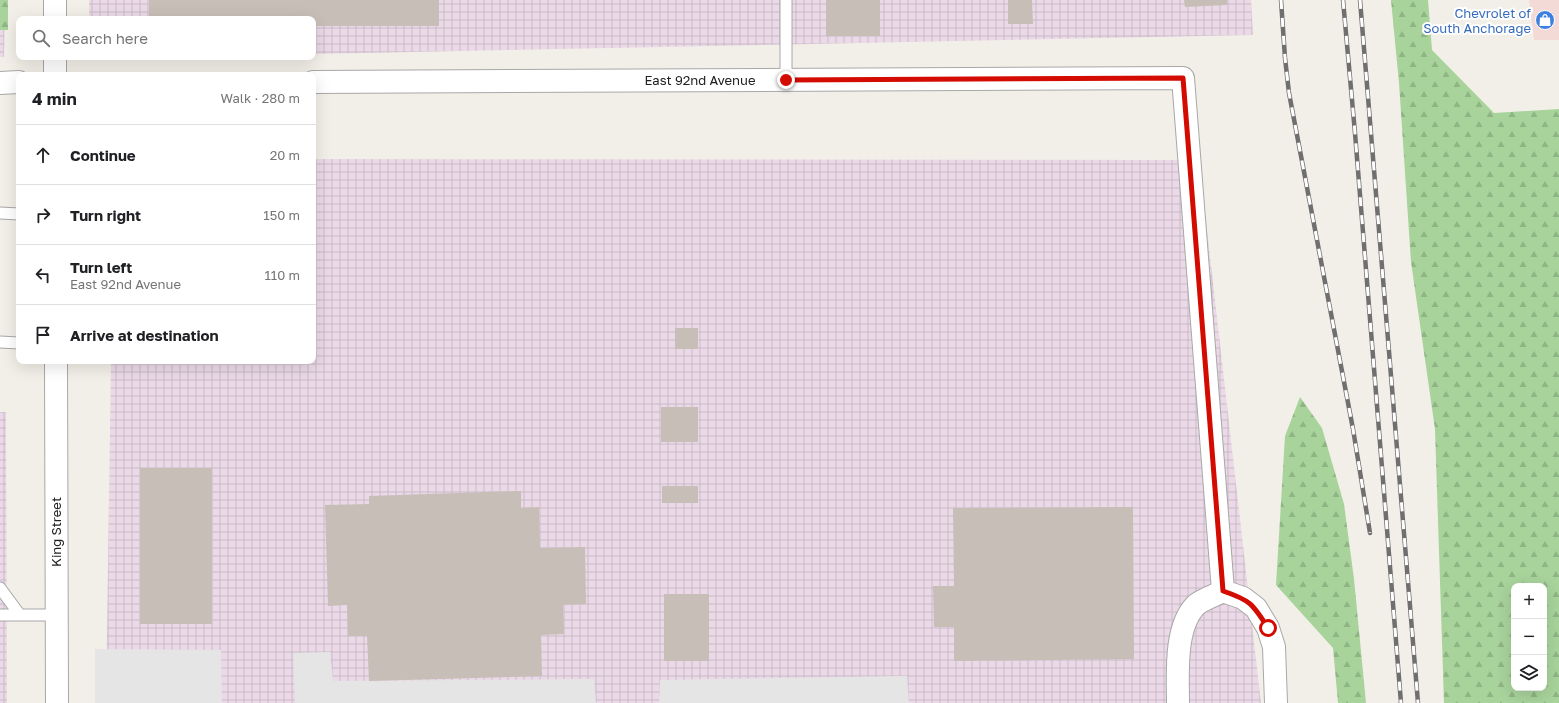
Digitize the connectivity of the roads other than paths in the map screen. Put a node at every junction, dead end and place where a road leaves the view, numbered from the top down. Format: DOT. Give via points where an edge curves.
graph roads {
  1 [pos="55,0"];
  2 [pos="786,0"];
  3 [pos="55,16"];
  4 [pos="55,60"];
  5 [pos="55,72"];
  6 [pos="786,80"];
  7 [pos="16,82"];
  8 [pos="316,82"];
  9 [pos="0,83"];
  10 [pos="0,213"];
  11 [pos="16,214"];
  12 [pos="0,342"];
  13 [pos="16,343"];
  14 [pos="56,364"];
  15 [pos="0,588"];
  16 [pos="1223,591"];
  17 [pos="0,615"];
  18 [pos="20,615"];
  19 [pos="56,616"];
  20 [pos="56,703"];
  21 [pos="1178,703"];
  22 [pos="1276,703"];
  1 -- 3 [label="street"];
  2 -- 6 [label="lane"];
  4 -- 5 [label="street"];
  6 -- 8 [label="street, East 92nd Avenue"];
  6 -- 16 [label="street, East 92nd Avenue" via="1183,78"];
  7 -- 9 [label="street"];
  10 -- 11 [label="lane"];
  12 -- 13 [label="lane"];
  14 -- 19 [label="street, King Street"];
  15 -- 18 [label="lane"];
  16 -- 21 [label="street" via="1196,605 1183,624 1179,646"];
  16 -- 22 [label="street" via="1243,598 1256,608 1268,628 1274,647"];
  17 -- 18 [label="lane"];
  18 -- 19 [label="lane"];
  19 -- 20 [label="street, King Street"];
}
